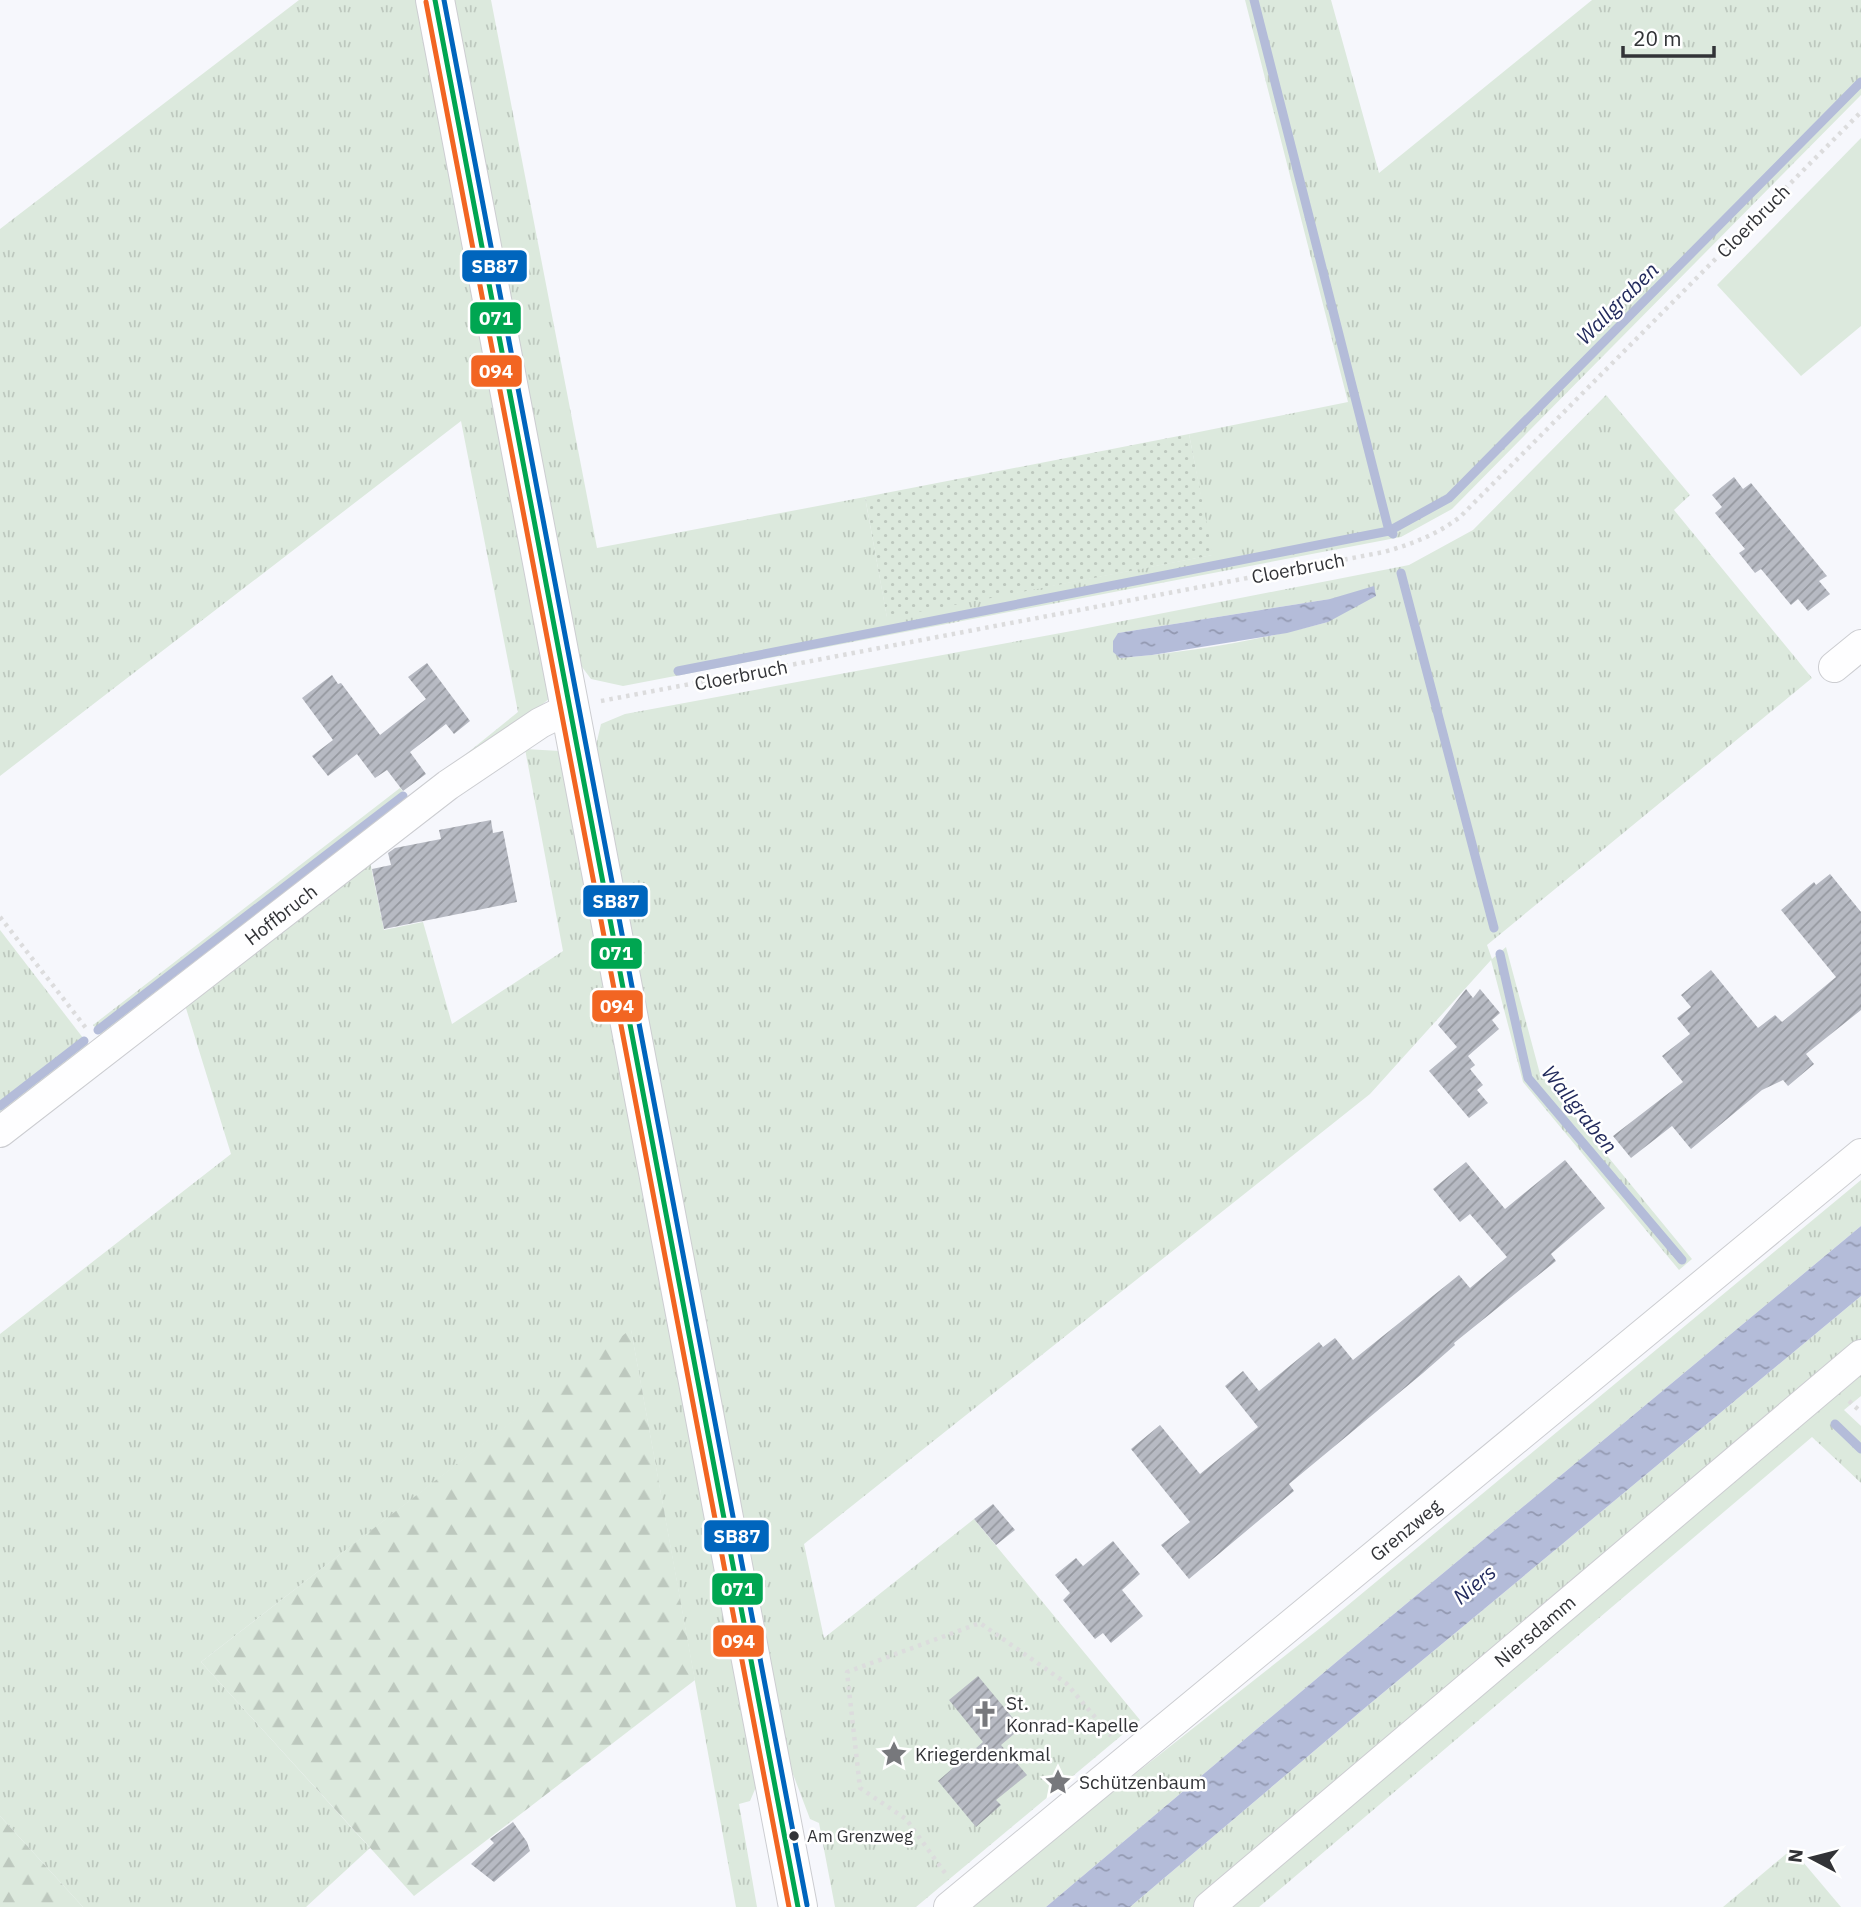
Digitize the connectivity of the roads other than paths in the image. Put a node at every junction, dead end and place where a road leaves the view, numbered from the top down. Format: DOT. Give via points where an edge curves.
graph roads {
  1 [pos="435,0"];
  2 [pos="1861,645"];
  3 [pos="1834,667"];
  4 [pos="570,708"];
  5 [pos="0,1132"];
  6 [pos="1861,1154"];
  7 [pos="1861,1355"];
  8 [pos="955,1902"];
  9 [pos="798,1907"];
  10 [pos="1209,1907"];
  1 -- 4 [label="main road"];
  2 -- 3 [label="street"];
  4 -- 5 [label="street, Hoffbruch" via="448,785"];
  4 -- 9 [label="main road"];
  6 -- 8 [label="street, Grenzweg"];
  7 -- 10 [label="street, Niersdamm"];
}
